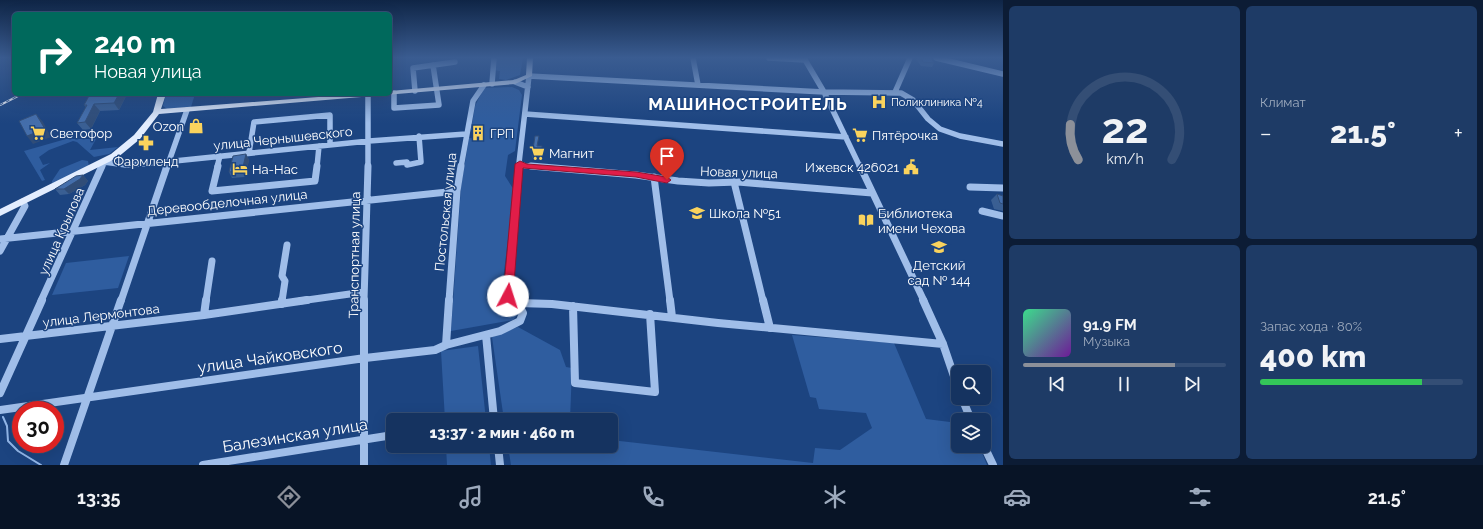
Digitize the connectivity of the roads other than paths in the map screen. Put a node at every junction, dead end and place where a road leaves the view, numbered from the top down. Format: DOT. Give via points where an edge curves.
graph roads {
  1 [pos="414,80"];
  2 [pos="436,80"];
  3 [pos="492,80"];
  4 [pos="520,80"];
  5 [pos="529,80"];
  6 [pos="598,80"];
  7 [pos="697,80"];
  8 [pos="817,80"];
  9 [pos="899,80"];
  10 [pos="515,82"];
  11 [pos="492,84"];
  12 [pos="484,85"];
  13 [pos="698,85"];
  14 [pos="528,87"];
  15 [pos="438,89"];
  16 [pos="415,91"];
  17 [pos="824,92"];
  18 [pos="895,92"];
  19 [pos="392,93"];
  20 [pos="161,96"];
  21 [pos="328,96"];
  22 [pos="368,96"];
  23 [pos="187,110"];
  24 [pos="157,112"];
  25 [pos="525,114"];
  26 [pos="466,134"];
  27 [pos="419,136"];
  28 [pos="846,137"];
  29 [pos="369,141"];
  30 [pos="1003,144"];
  31 [pos="330,145"];
  32 [pos="319,146"];
  33 [pos="249,153"];
  34 [pos="220,156"];
  35 [pos="168,161"];
  36 [pos="104,162"];
  37 [pos="396,163"];
  38 [pos="520,164"];
  39 [pos="654,177"];
  40 [pos="734,182"];
  41 [pos="970,187"];
  42 [pos="1003,188"];
  43 [pos="456,191"];
  44 [pos="872,193"];
  45 [pos="368,199"];
  46 [pos="23,202"];
  47 [pos="982,211"];
  48 [pos="0,213"];
  49 [pos="1003,216"];
  50 [pos="148,222"];
  51 [pos="74,230"];
  52 [pos="4,238"];
  53 [pos="287,245"];
  54 [pos="0,251"];
  55 [pos="212,261"];
  56 [pos="364,292"];
  57 [pos="518,303"];
  58 [pos="282,304"];
  59 [pos="573,306"];
  60 [pos="650,314"];
  61 [pos="204,315"];
  62 [pos="672,317"];
  63 [pos="112,325"];
  64 [pos="770,328"];
  65 [pos="486,335"];
  66 [pos="26,336"];
  67 [pos="0,339"];
  68 [pos="943,344"];
  69 [pos="446,345"];
  70 [pos="365,358"];
  71 [pos="951,367"];
  72 [pos="0,393"];
  73 [pos="86,398"];
  74 [pos="0,410"];
  75 [pos="493,413"];
  76 [pos="386,436"];
  77 [pos="364,440"];
  78 [pos="499,453"];
  79 [pos="987,453"];
  80 [pos="64,465"];
  81 [pos="203,465"];
  82 [pos="364,465"];
  83 [pos="500,465"];
  84 [pos="993,465"];
  1 -- 16 [label="street"];
  2 -- 15 [label="street"];
  3 -- 11 [label="street"];
  4 -- 10 [label="main road"];
  5 -- 14 [label="street"];
  6 -- 13 [label="street"];
  7 -- 13 [label="street"];
  8 -- 17 [label="street"];
  9 -- 18 [label="street"];
  10 -- 11 [label="main road"];
  10 -- 14 [label="street"];
  11 -- 12 [label="main road"];
  12 -- 15 [label="main road"];
  12 -- 26 [label="street, Постольская улица" via="473,101"];
  13 -- 17 [label="street"];
  14 -- 25 [label="street"];
  15 -- 16 [label="main road"];
  15 -- 19 [label="street" via="439,106 435,107 394,108"];
  16 -- 19 [label="main road"];
  17 -- 18 [label="street"];
  17 -- 28 [label="street"];
  18 -- 30 [label="street" via="910,97 940,129 960,136"];
  20 -- 24 [label="main road, улица Крылова"];
  21 -- 23 [label="main road"];
  22 -- 29 [label="street, Транспортная улица"];
  23 -- 24 [label="main road"];
  23 -- 35 [label="street"];
  24 -- 36 [label="main road, улица Крылова" via="137,137"];
  25 -- 28 [label="street"];
  25 -- 38 [label="street"];
  26 -- 27 [label="street, улица Чернышевского"];
  26 -- 43 [label="street, Постольская улица"];
  27 -- 29 [label="street, улица Чернышевского"];
  27 -- 37 [label="street" via="421,162"];
  28 -- 44 [label="street"];
  29 -- 31 [label="street, улица Чернышевского"];
  29 -- 45 [label="street, Транспортная улица"];
  31 -- 32 [label="street, улица Чернышевского"];
  31 -- 33 [label="street" via="330,115 254,122"];
  32 -- 33 [label="street, улица Чернышевского"];
  32 -- 34 [label="street" via="315,181 212,191"];
  33 -- 34 [label="street, улица Чернышевского"];
  34 -- 35 [label="street, улица Чернышевского"];
  35 -- 36 [label="street, улица Чернышевского" via="114,165"];
  35 -- 50 [label="street"];
  36 -- 46 [label="main road"];
  36 -- 51 [label="street, улица Крылова"];
  38 -- 39 [label="street, Новая улица" via="539,168"];
  38 -- 57 [label="street" via="508,296"];
  39 -- 40 [label="street, Новая улица" via="709,184"];
  39 -- 62 [label="street"];
  40 -- 44 [label="street, Новая улица"];
  40 -- 64 [label="street"];
  41 -- 42 [label="street"];
  43 -- 45 [label="street, Деревообделочная улица"];
  43 -- 69 [label="street, Постольская улица"];
  44 -- 68 [label="street"];
  45 -- 50 [label="street, Деревообделочная улица"];
  45 -- 56 [label="street, Транспортная улица"];
  46 -- 48 [label="main road"];
  46 -- 52 [label="street" via="25,206"];
  47 -- 49 [label="street"];
  50 -- 51 [label="street, Деревообделочная улица"];
  50 -- 63 [label="street"];
  51 -- 52 [label="street, Деревообделочная улица"];
  51 -- 66 [label="street, улица Крылова"];
  52 -- 54 [label="street"];
  53 -- 58 [label="street" via="282,276 285,281"];
  55 -- 61 [label="street"];
  56 -- 58 [label="street, улица Лермонтова"];
  56 -- 70 [label="street, Транспортная улица"];
  57 -- 59 [label="street"];
  57 -- 65 [label="street, улица Чайковского" via="523,313 520,321"];
  58 -- 61 [label="street, улица Лермонтова"];
  59 -- 60 [label="street"];
  59 -- 60 [label="street" via="575,383 655,392"];
  60 -- 62 [label="street"];
  61 -- 63 [label="street, улица Лермонтова"];
  62 -- 64 [label="street"];
  63 -- 66 [label="street, улица Лермонтова"];
  63 -- 73 [label="street"];
  64 -- 68 [label="street"];
  65 -- 69 [label="street, улица Чайковского"];
  65 -- 75 [label="street"];
  66 -- 67 [label="street, улица Лермонтова"];
  66 -- 72 [label="street, улица Крылова"];
  68 -- 71 [label="street"];
  69 -- 70 [label="street, улица Чайковского" via="435,350"];
  70 -- 73 [label="street, улица Чайковского"];
  70 -- 77 [label="street, Транспортная улица"];
  73 -- 74 [label="street, улица Чайковского"];
  73 -- 80 [label="street"];
  76 -- 77 [label="street, Балезинская улица"];
  77 -- 81 [label="street, Балезинская улица"];
  77 -- 82 [label="street, Транспортная улица"];
  78 -- 83 [label="street"];
  79 -- 84 [label="street"];
}
